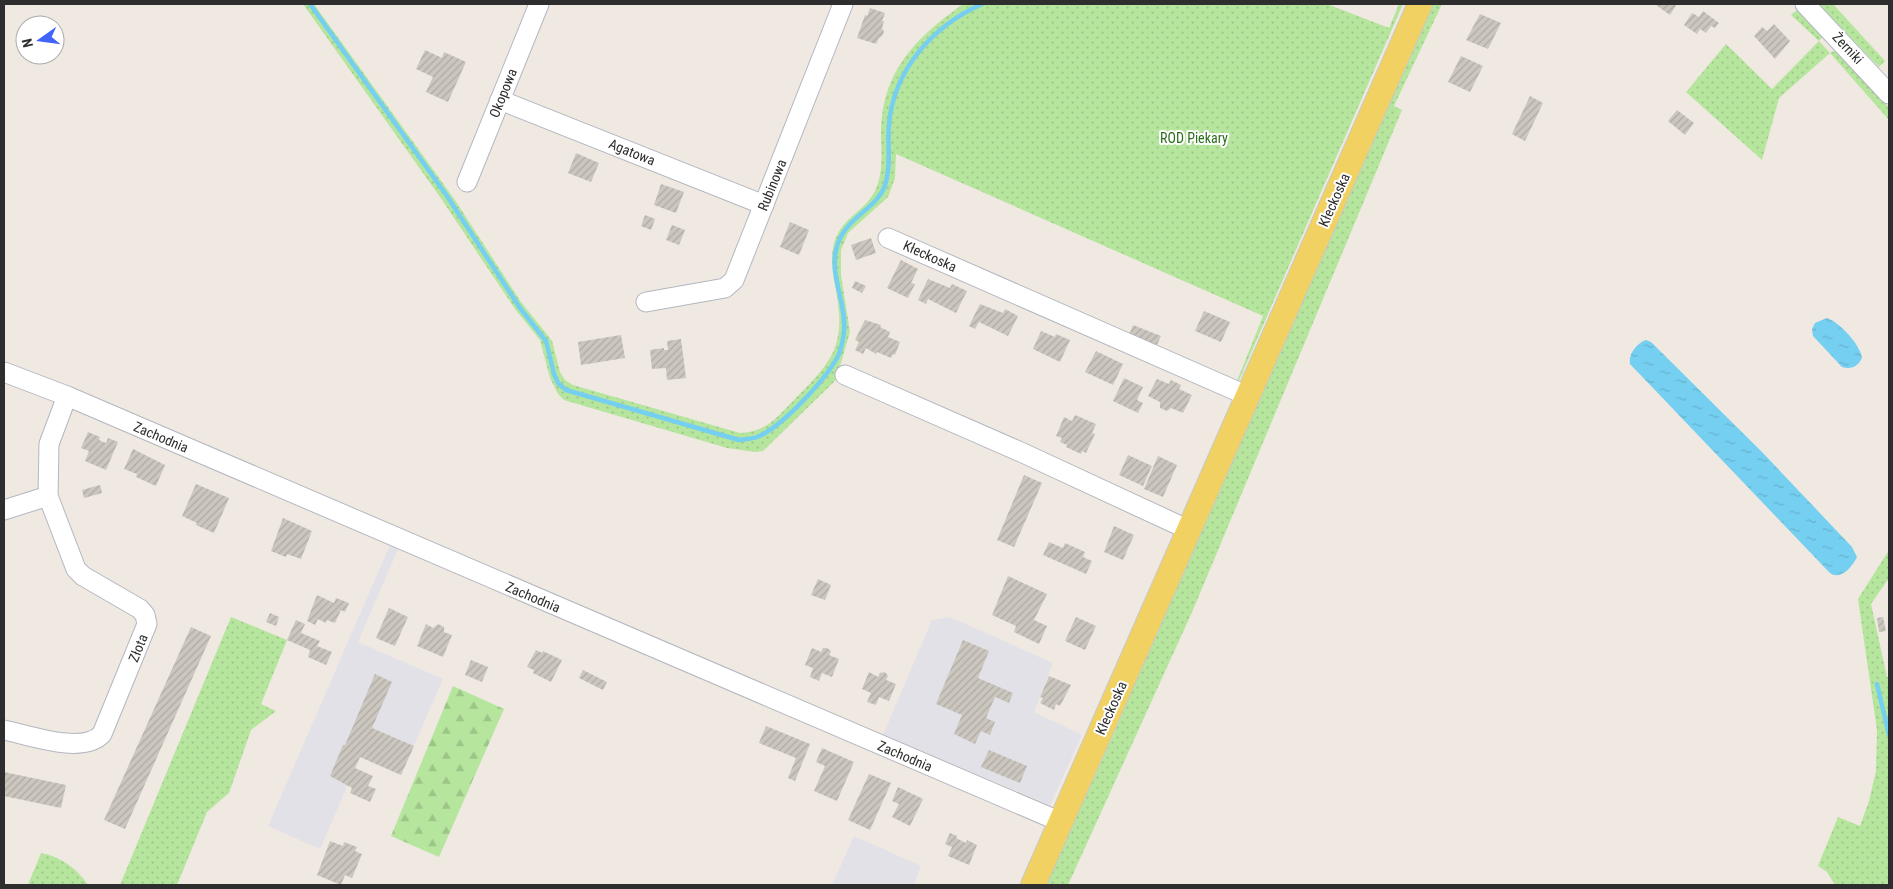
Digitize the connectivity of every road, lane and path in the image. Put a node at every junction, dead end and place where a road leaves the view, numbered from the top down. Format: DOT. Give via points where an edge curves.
graph roads {
  1 [pos="539,4"];
  2 [pos="843,4"];
  3 [pos="1420,4"];
  4 [pos="1805,4"];
  5 [pos="1889,94"];
  6 [pos="500,100"];
  7 [pos="467,182"];
  8 [pos="764,204"];
  9 [pos="888,238"];
  10 [pos="646,302"];
  11 [pos="4,372"];
  12 [pos="845,375"];
  13 [pos="67,396"];
  14 [pos="1248,396"];
  15 [pos="48,496"];
  16 [pos="4,510"];
  17 [pos="1189,530"];
  18 [pos="4,730"];
  19 [pos="1061,822"];
  20 [pos="1034,885"];
  1 -- 6 [label="street, Okopowa"];
  2 -- 8 [label="street, Rubinowa"];
  3 -- 14 [label="main road, Kłeckoska"];
  4 -- 5 [label="street, Żerniki"];
  6 -- 7 [label="street, Okopowa"];
  6 -- 8 [label="street, Agatowa"];
  8 -- 10 [label="street, Rubinowa" via="734,280 725,288"];
  9 -- 14 [label="street, Kłeckoska"];
  11 -- 13 [label="street, Zachodnia"];
  12 -- 17 [label="street"];
  13 -- 15 [label="street, Złota" via="49,444"];
  13 -- 19 [label="street, Zachodnia"];
  14 -- 17 [label="main road, Kłeckoska"];
  15 -- 16 [label="street"];
  15 -- 18 [label="street, Złota" via="76,569 140,609 147,624 99,738 83,744 71,744"];
  17 -- 19 [label="main road, Kłeckoska"];
  19 -- 20 [label="main road, Kłeckoska"];
}
